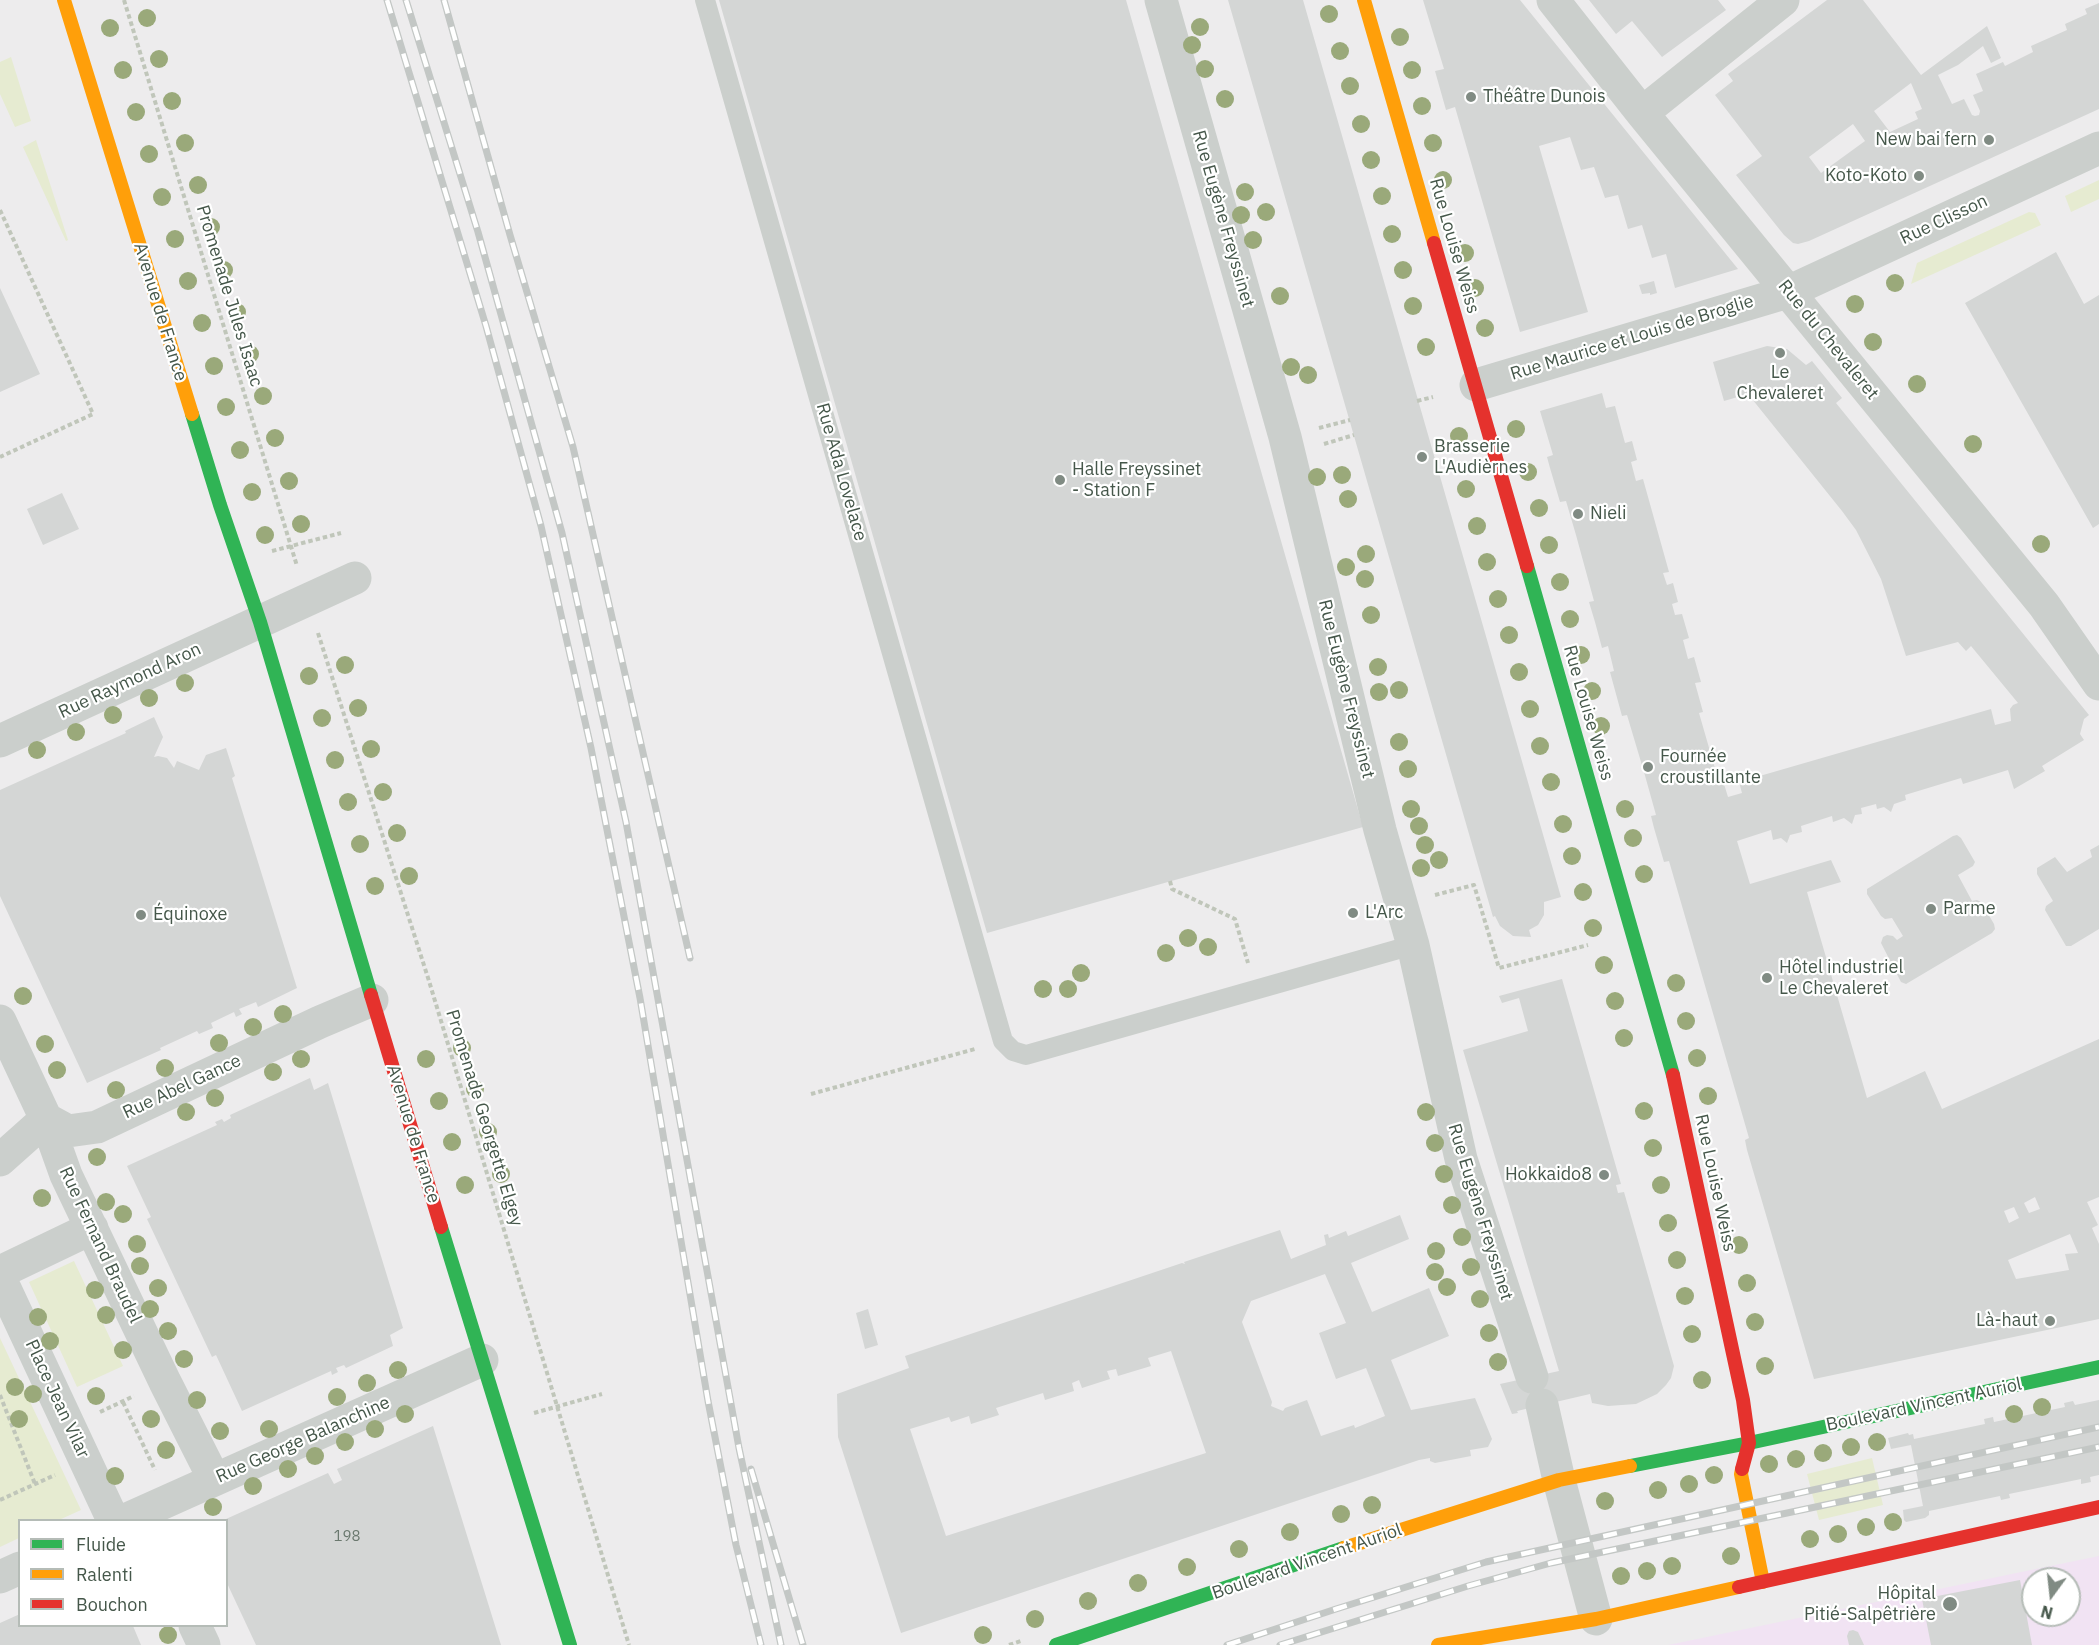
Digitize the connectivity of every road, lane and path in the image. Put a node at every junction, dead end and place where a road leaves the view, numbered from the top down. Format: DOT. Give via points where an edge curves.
graph roads {
  1 [pos="64,0"];
  2 [pos="124,0"];
  3 [pos="705,0"];
  4 [pos="1161,0"];
  5 [pos="1364,0"];
  6 [pos="1553,0"];
  7 [pos="1782,0"];
  8 [pos="1642,113"];
  9 [pos="2099,148"];
  10 [pos="0,210"];
  11 [pos="1788,292"];
  12 [pos="1476,385"];
  13 [pos="1433,397"];
  14 [pos="1417,402"];
  15 [pos="1354,435"];
  16 [pos="1322,445"];
  17 [pos="0,457"];
  18 [pos="341,533"];
  19 [pos="291,546"];
  20 [pos="265,554"];
  21 [pos="355,578"];
  22 [pos="308,600"];
  23 [pos="260,621"];
  24 [pos="2099,684"];
  25 [pos="0,741"];
  26 [pos="1170,882"];
  27 [pos="1401,904"];
  28 [pos="1413,945"];
  29 [pos="1588,945"];
  30 [pos="1256,990"];
  31 [pos="372,1000"];
  32 [pos="0,1021"];
  33 [pos="965,1052"];
  34 [pos="811,1094"];
  35 [pos="46,1119"];
  36 [pos="0,1160"];
  37 [pos="92,1228"];
  38 [pos="0,1272"];
  39 [pos="0,1278"];
  40 [pos="482,1360"];
  41 [pos="2099,1367"];
  42 [pos="165,1382"];
  43 [pos="603,1394"];
  44 [pos="0,1395"];
  45 [pos="123,1402"];
  46 [pos="557,1406"];
  47 [pos="531,1414"];
  48 [pos="70,1427"];
  49 [pos="1749,1443"];
  50 [pos="207,1465"];
  51 [pos="63,1472"];
  52 [pos="1559,1480"];
  53 [pos="35,1484"];
  54 [pos="0,1500"];
  55 [pos="2099,1507"];
  56 [pos="140,1515"];
  57 [pos="18,1569"];
  58 [pos="0,1577"];
  59 [pos="1763,1582"];
  60 [pos="1596,1618"];
  61 [pos="195,1627"];
  62 [pos="204,1645"];
  63 [pos="570,1645"];
  64 [pos="629,1645"];
  65 [pos="1056,1645"];
  66 [pos="1438,1645"];
  1 -- 23 [label="street, Avenue de France" via="220,505"];
  2 -- 19 [label="path, Promenade Jules Isaac"];
  3 -- 30 [label="lane, Rue Ada Lovelace" via="1003,1041 1013,1051 1026,1055"];
  4 -- 27 [label="street, Rue Eugène Freyssinet" via="1285,437"];
  5 -- 12 [label="street, Rue Louise Weiss"];
  6 -- 8 [label="street, Rue du Chevaleret"];
  7 -- 8 [label="street"];
  8 -- 11 [label="street, Rue du Chevaleret"];
  9 -- 11 [label="street, Rue Clisson"];
  10 -- 17 [label="path" via="93,414"];
  11 -- 12 [label="street, Rue Maurice et Louis de Broglie"];
  11 -- 24 [label="street, Rue du Chevaleret" via="2044,604"];
  12 -- 49 [label="street, Rue Louise Weiss" via="1676,1085"];
  13 -- 14 [label="path"];
  15 -- 16 [label="path"];
  18 -- 19 [label="path"];
  19 -- 20 [label="path"];
  19 -- 22 [label="path, Promenade Jules Isaac"];
  21 -- 22 [label="street"];
  22 -- 23 [label="street"];
  22 -- 46 [label="path, Promenade Georgette Elgey" via="429,981"];
  23 -- 25 [label="street, Rue Raymond Aron"];
  23 -- 31 [label="street, Avenue de France"];
  26 -- 30 [label="path" via="1172,889 1235,919"];
  27 -- 28 [label="street, Rue Eugène Freyssinet"];
  27 -- 29 [label="path" via="1474,885 1499,968"];
  28 -- 30 [label="lane, Rue Ada Lovelace"];
  28 -- 52 [label="street, Rue Eugène Freyssinet" via="1461,1159 1537,1391"];
  31 -- 35 [label="street, Rue Abel Gance" via="97,1127 68,1131"];
  31 -- 40 [label="street, Avenue de France"];
  32 -- 35 [label="street, Rue Fernand Braudel"];
  33 -- 34 [label="path"];
  35 -- 36 [label="street"];
  35 -- 37 [label="street, Rue Fernand Braudel" via="66,1175"];
  37 -- 38 [label="street"];
  37 -- 42 [label="street, Rue Fernand Braudel"];
  39 -- 48 [label="street, Place Jean Vilar"];
  40 -- 56 [label="street, Rue George Balanchine"];
  40 -- 63 [label="street, Avenue de France"];
  41 -- 49 [label="street, Boulevard Vincent Auriol"];
  42 -- 45 [label="path"];
  42 -- 50 [label="street, Rue Fernand Braudel"];
  43 -- 46 [label="path"];
  44 -- 53 [label="path"];
  45 -- 48 [label="path"];
  45 -- 56 [label="path"];
  46 -- 47 [label="path"];
  46 -- 64 [label="path, Promenade Georgette Elgey"];
  48 -- 56 [label="street, Place Jean Vilar"];
  49 -- 52 [label="street, Boulevard Vincent Auriol"];
  49 -- 59 [label="street" via="1741,1474"];
  51 -- 53 [label="path"];
  52 -- 60 [label="street"];
  52 -- 65 [label="street, Boulevard Vincent Auriol"];
  53 -- 54 [label="path"];
  55 -- 59 [label="street"];
  57 -- 58 [label="street"];
  59 -- 60 [label="street"];
  60 -- 66 [label="street"];
  61 -- 62 [label="street"];
}
